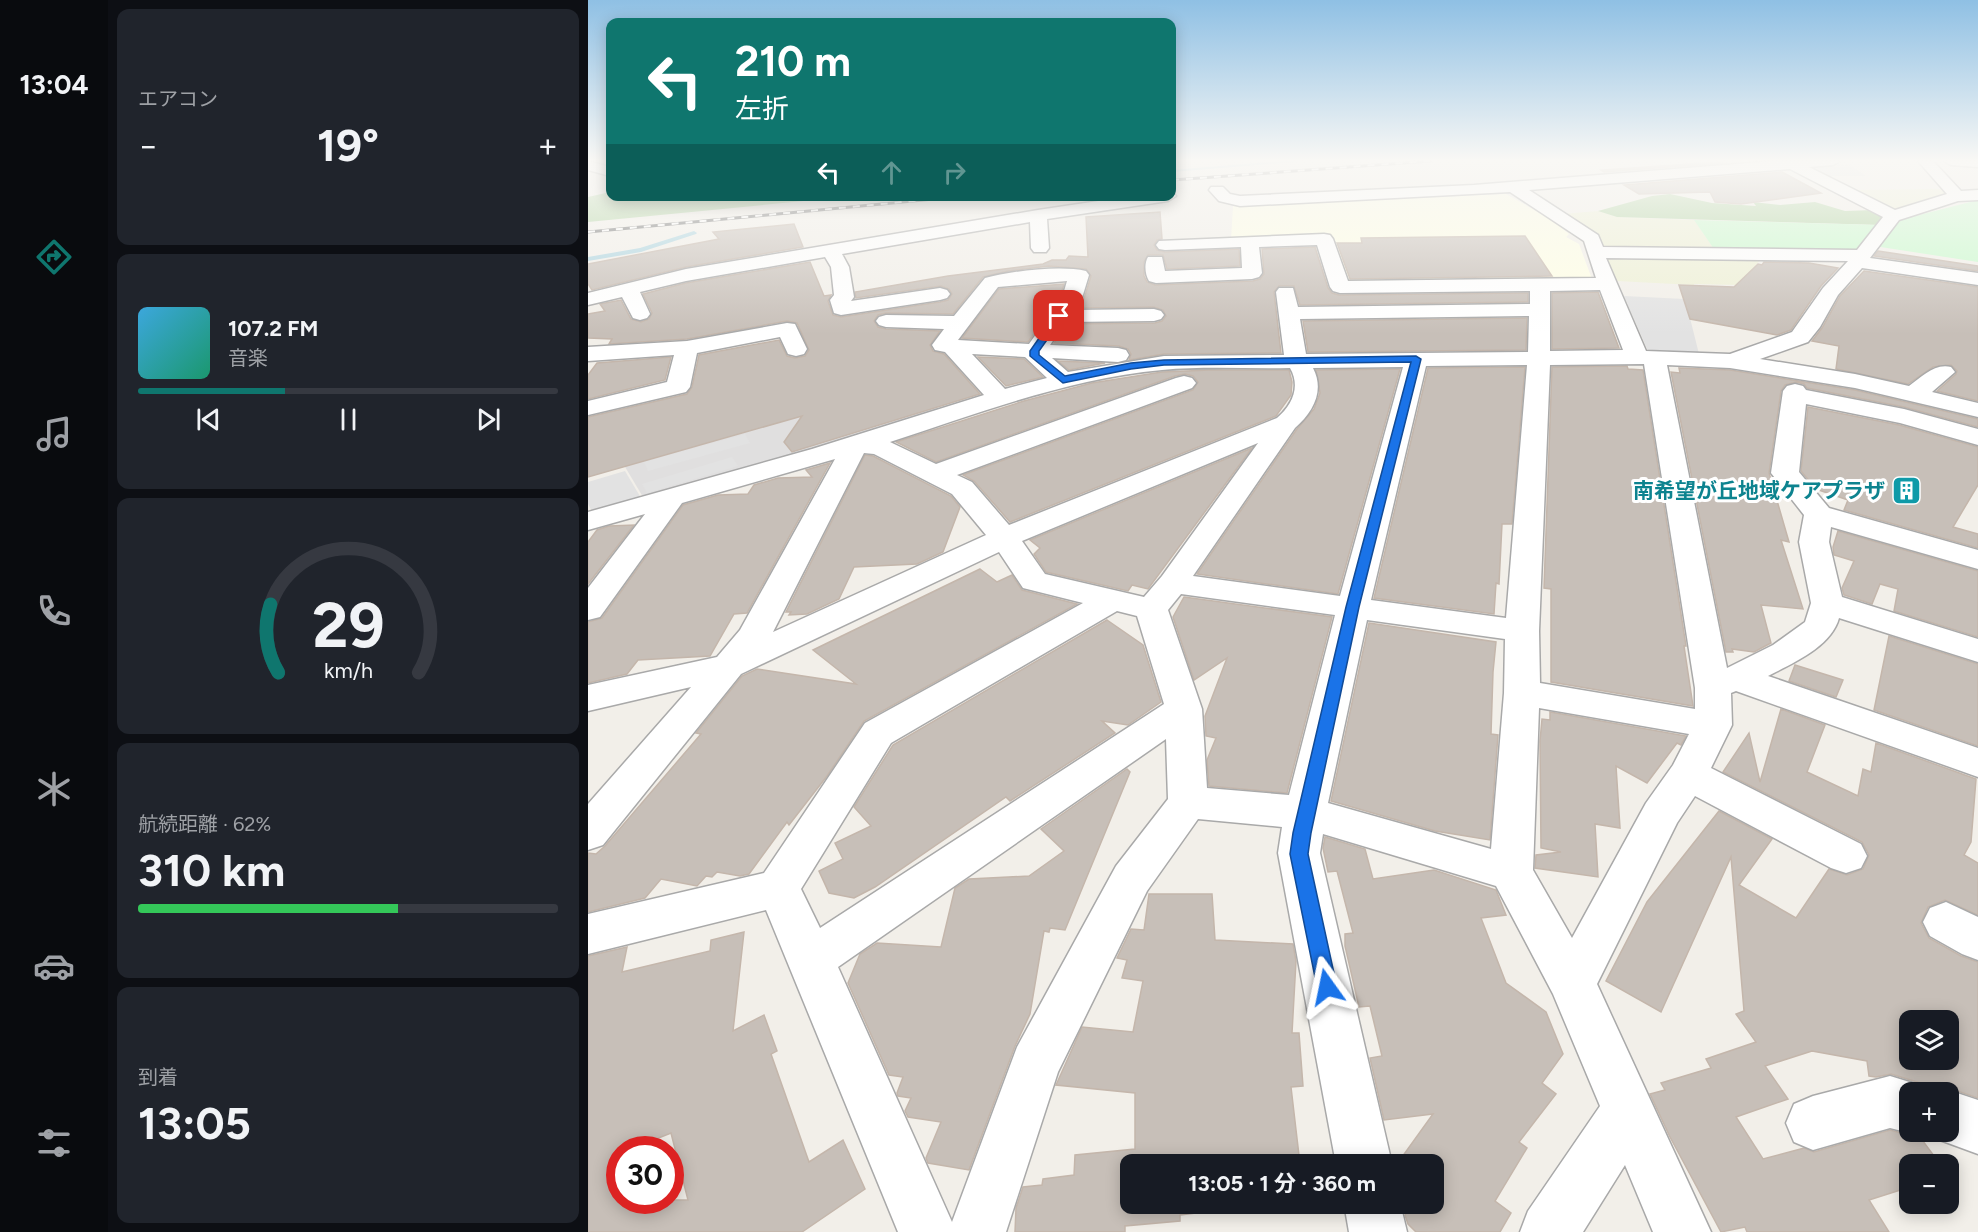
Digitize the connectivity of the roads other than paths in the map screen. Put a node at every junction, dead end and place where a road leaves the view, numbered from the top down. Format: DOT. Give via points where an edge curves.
graph roads {
  1 [pos="1017,218"];
  2 [pos="1038,218"];
  3 [pos="1561,218"];
  4 [pos="1891,218"];
  5 [pos="1249,241"];
  6 [pos="1040,248"];
  7 [pos="831,250"];
  8 [pos="1595,252"];
  9 [pos="1860,259"];
  10 [pos="1978,279"];
  11 [pos="1609,284"];
  12 [pos="628,288"];
  13 [pos="940,294"];
  14 [pos="1540,297"];
  15 [pos="588,298"];
  16 [pos="640,314"];
  17 [pos="1154,314"];
  18 [pos="1059,316"];
  19 [pos="886,321"];
  20 [pos="962,323"];
  21 [pos="952,346"];
  22 [pos="687,348"];
  23 [pos="796,349"];
  24 [pos="1035,351"];
  25 [pos="588,354"];
  26 [pos="1118,355"];
  27 [pos="1645,357"];
  28 [pos="1539,358"];
  29 [pos="1416,359"];
  30 [pos="1296,361"];
  31 [pos="1730,361"];
  32 [pos="1185,371"];
  33 [pos="1943,372"];
  34 [pos="1063,380"];
  35 [pos="1796,386"];
  36 [pos="1915,393"];
  37 [pos="1001,399"];
  38 [pos="588,408"];
  39 [pos="1978,410"];
  40 [pos="1286,423"];
  41 [pos="1978,437"];
  42 [pos="856,444"];
  43 [pos="934,474"];
  44 [pos="673,496"];
  45 [pos="1820,514"];
  46 [pos="588,521"];
  47 [pos="1004,538"];
  48 [pos="1978,560"];
  49 [pos="1173,583"];
  50 [pos="1827,603"];
  51 [pos="1132,604"];
  52 [pos="1353,607"];
  53 [pos="588,610"];
  54 [pos="1522,631"];
  55 [pos="1978,651"];
  56 [pos="729,666"];
  57 [pos="1725,683"];
  58 [pos="1522,693"];
  59 [pos="588,698"];
  60 [pos="1184,709"];
  61 [pos="1713,725"];
  62 [pos="1978,763"];
  63 [pos="1688,774"];
  64 [pos="1188,802"];
  65 [pos="1305,813"];
  66 [pos="588,833"];
  67 [pos="1846,856"];
  68 [pos="1511,872"];
  69 [pos="778,888"];
  70 [pos="588,934"];
  71 [pos="811,959"];
  72 [pos="1573,983"];
  73 [pos="1899,1104"];
  74 [pos="1629,1111"];
  75 [pos="1959,1121"];
  76 [pos="1813,1123"];
  77 [pos="1978,1127"];
  78 [pos="1362,1154"];
  79 [pos="1374,1214"];
  80 [pos="927,1232"];
  81 [pos="976,1232"];
  82 [pos="1378,1232"];
  83 [pos="1549,1232"];
  84 [pos="1682,1232"];
  1 -- 7 [label="street"];
  2 -- 6 [label="street"];
  3 -- 8 [label="street" via="1592,239"];
  4 -- 9 [label="street"];
  5 -- 5 [label="street" via="1160,253 1156,277 1252,273"];
  5 -- 14 [label="street" via="1324,239 1340,287"];
  7 -- 12 [label="street"];
  7 -- 13 [label="street" via="840,267 844,297 840,300 841,309"];
  8 -- 9 [label="street"];
  8 -- 11 [label="street"];
  9 -- 10 [label="street"];
  9 -- 31 [label="street" via="1830,292 1800,337"];
  11 -- 14 [label="street"];
  11 -- 27 [label="street"];
  12 -- 15 [label="street"];
  12 -- 16 [label="street"];
  14 -- 28 [label="street"];
  14 -- 30 [label="street" via="1287,302"];
  17 -- 18 [label="street"];
  18 -- 20 [label="street" via="1072,298 1079,274 992,282"];
  18 -- 24 [label="street"];
  19 -- 20 [label="street"];
  20 -- 21 [label="street" via="943,345"];
  21 -- 24 [label="street"];
  21 -- 37 [label="street"];
  22 -- 23 [label="street" via="787,329"];
  22 -- 25 [label="street"];
  22 -- 38 [label="street" via="678,387"];
  24 -- 26 [label="street"];
  24 -- 34 [label="street" via="1035,356"];
  27 -- 28 [label="street"];
  27 -- 31 [label="street"];
  27 -- 57 [label="street"];
  28 -- 29 [label="street"];
  28 -- 54 [label="street"];
  29 -- 30 [label="street"];
  29 -- 52 [label="street"];
  30 -- 32 [label="street"];
  30 -- 40 [label="street" via="1304,368 1309,385 1300,413"];
  31 -- 35 [label="street"];
  32 -- 34 [label="street" via="1131,366"];
  32 -- 43 [label="street"];
  33 -- 36 [label="street"];
  34 -- 37 [label="street"];
  35 -- 36 [label="street"];
  35 -- 41 [label="street"];
  35 -- 45 [label="street" via="1785,473"];
  36 -- 39 [label="street"];
  37 -- 42 [label="street"];
  40 -- 47 [label="street"];
  40 -- 49 [label="street"];
  42 -- 43 [label="street" via="880,447"];
  42 -- 44 [label="street"];
  42 -- 56 [label="street" via="754,636"];
  43 -- 47 [label="street" via="962,488"];
  44 -- 46 [label="street"];
  44 -- 53 [label="street"];
  45 -- 48 [label="street"];
  45 -- 50 [label="street" via="1814,542"];
  47 -- 51 [label="street" via="1034,581"];
  47 -- 56 [label="street"];
  49 -- 51 [label="street"];
  49 -- 52 [label="street"];
  50 -- 55 [label="street"];
  50 -- 57 [label="street" via="1820,627 1785,653"];
  51 -- 60 [label="street"];
  51 -- 69 [label="street" via="878,734"];
  52 -- 54 [label="street"];
  52 -- 65 [label="street"];
  54 -- 58 [label="street"];
  56 -- 59 [label="street"];
  56 -- 66 [label="street"];
  57 -- 61 [label="street"];
  57 -- 62 [label="street"];
  58 -- 61 [label="street"];
  58 -- 68 [label="street"];
  60 -- 64 [label="street"];
  60 -- 71 [label="street"];
  61 -- 63 [label="street"];
  63 -- 67 [label="street"];
  63 -- 72 [label="street" via="1661,814"];
  64 -- 65 [label="street"];
  64 -- 81 [label="street" via="1131,879 1035,1065"];
  65 -- 68 [label="street"];
  65 -- 78 [label="street" via="1299,854"];
  68 -- 72 [label="street"];
  69 -- 70 [label="street"];
  69 -- 71 [label="street"];
  71 -- 80 [label="street"];
  72 -- 74 [label="street"];
  73 -- 76 [label="street" via="1890,1102"];
  74 -- 83 [label="street"];
  74 -- 84 [label="street"];
  75 -- 77 [label="street"];
  79 -- 82 [label="street"];
}
